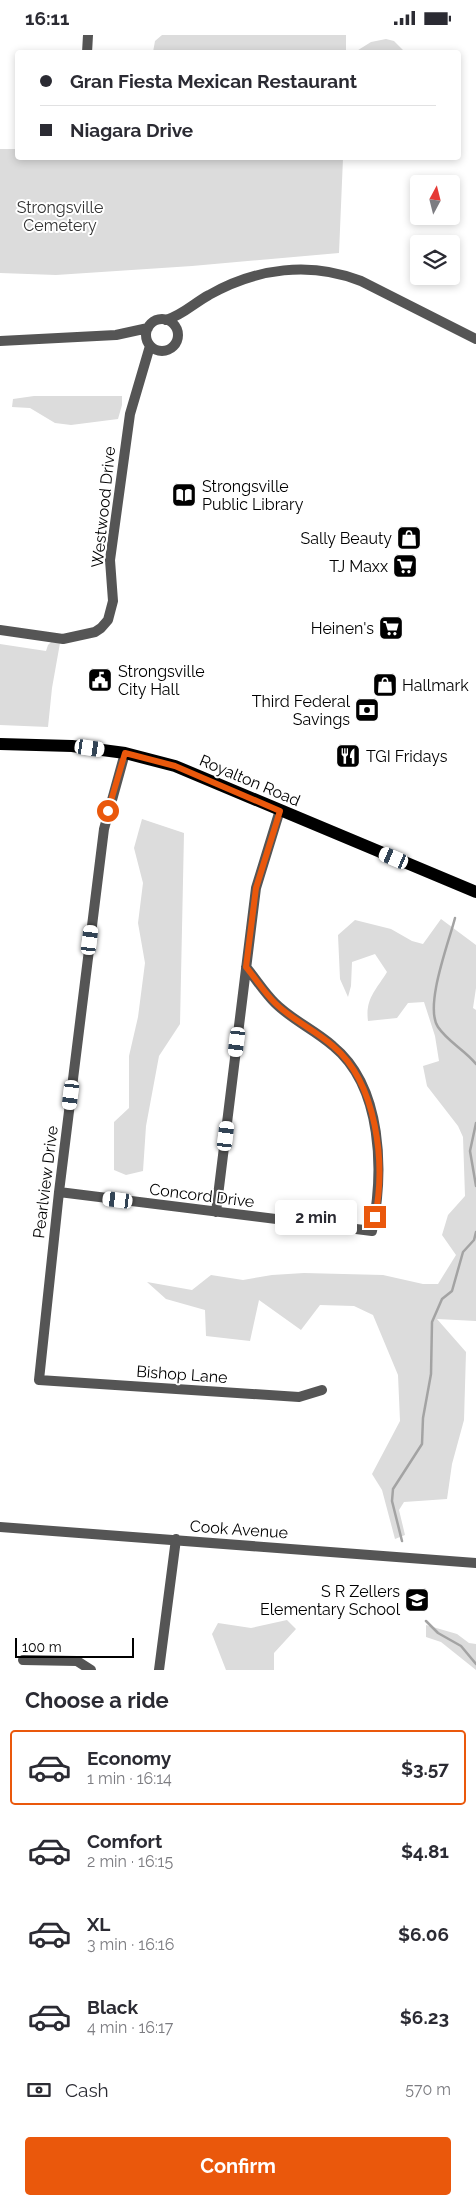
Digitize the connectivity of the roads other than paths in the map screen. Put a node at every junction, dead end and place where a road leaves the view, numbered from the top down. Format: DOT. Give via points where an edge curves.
graph roads {
  1 [pos="88,35"];
  2 [pos="87,50"];
  3 [pos="189,309"];
  4 [pos="166,320"];
  5 [pos="148,328"];
  6 [pos="178,334"];
  7 [pos="116,335"];
  8 [pos="476,339"];
  9 [pos="0,341"];
  10 [pos="149,344"];
  11 [pos="162,351"];
  12 [pos="143,375"];
  13 [pos="0,630"];
  14 [pos="0,744"];
  15 [pos="125,753"];
  16 [pos="280,811"];
  17 [pos="476,891"];
  18 [pos="246,967"];
  19 [pos="59,1192"];
  20 [pos="216,1212"];
  21 [pos="39,1380"];
  22 [pos="322,1391"];
  23 [pos="0,1527"];
  24 [pos="176,1539"];
  25 [pos="476,1563"];
  26 [pos="22,1660"];
  27 [pos="91,1670"];
  28 [pos="159,1670"];
  1 -- 2 [label="street"];
  3 -- 4 [label="street"];
  3 -- 6 [label="street"];
  3 -- 8 [label="street" via="206,296 237,281 274,272 320,269 361,281"];
  4 -- 5 [label="street" via="154,321"];
  4 -- 6 [label="street" via="174,324"];
  5 -- 7 [label="street"];
  5 -- 10 [label="street"];
  6 -- 11 [label="street" via="172,347"];
  7 -- 9 [label="street"];
  7 -- 10 [label="street"];
  10 -- 11 [label="street"];
  10 -- 12 [label="street, Westwood Drive"];
  11 -- 12 [label="street, Westwood Drive"];
  12 -- 13 [label="street, Westwood Drive" via="130,413 123,462 110,560 113,601 108,620 95,632 62,639"];
  14 -- 15 [label="main road, Royalton Road" via="53,744"];
  15 -- 16 [label="main road, Royalton Road" via="175,766"];
  15 -- 19 [label="street, Pearlview Drive" via="104,829"];
  16 -- 17 [label="main road, Royalton Road"];
  16 -- 18 [label="street" via="256,888"];
  18 -- 20 [label="street"];
  18 -- 20 [label="street, Concord Drive" via="275,1003 334,1046 353,1068 369,1098 378,1159 378,1202 372,1231"];
  19 -- 20 [label="street, Concord Drive"];
  19 -- 21 [label="street, Pearlview Drive"];
  21 -- 22 [label="street, Bishop Lane" via="299,1397"];
  23 -- 24 [label="street, Cook Avenue"];
  24 -- 25 [label="street, Cook Avenue"];
  24 -- 28 [label="street"];
  26 -- 27 [label="street" via="77,1661"];
}
